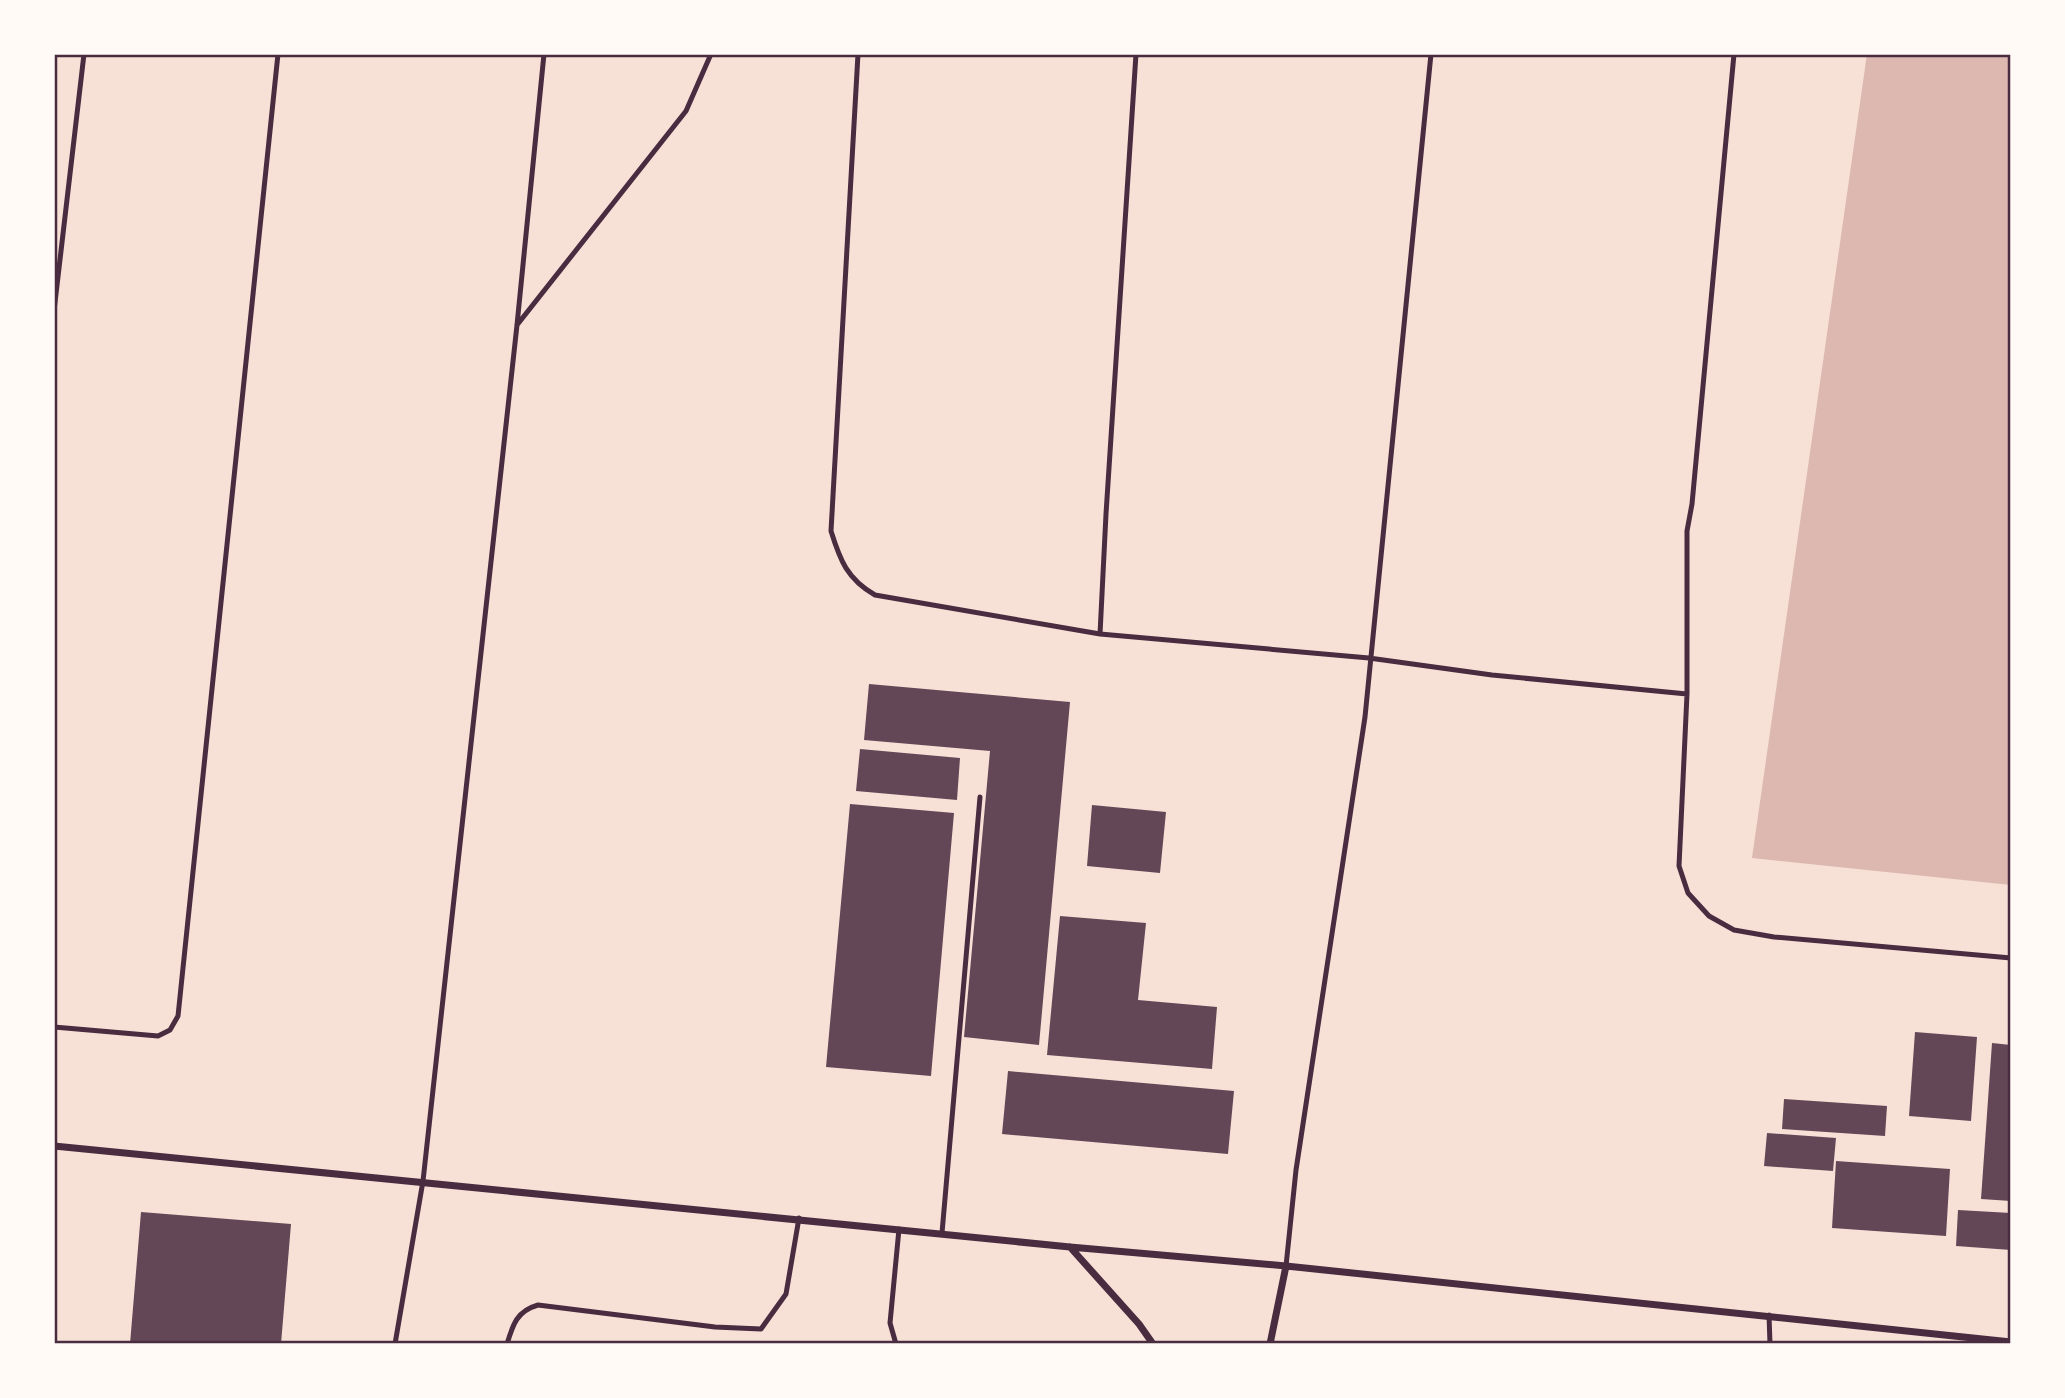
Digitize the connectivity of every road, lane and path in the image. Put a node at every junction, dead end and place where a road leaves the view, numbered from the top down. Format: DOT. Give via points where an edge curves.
graph roads {
  1 [pos="84,54"];
  2 [pos="278,54"];
  3 [pos="544,54"];
  4 [pos="711,54"];
  5 [pos="858,54"];
  6 [pos="1136,54"];
  7 [pos="1431,54"];
  8 [pos="1734,54"];
  9 [pos="54,311"];
  10 [pos="517,325"];
  11 [pos="1100,634"];
  12 [pos="1369,659"];
  13 [pos="1687,694"];
  14 [pos="980,797"];
  15 [pos="2011,958"];
  16 [pos="54,1027"];
  17 [pos="54,1146"];
  18 [pos="423,1181"];
  19 [pos="799,1218"];
  20 [pos="899,1228"];
  21 [pos="942,1233"];
  22 [pos="1070,1247"];
  23 [pos="1286,1266"];
  24 [pos="1769,1315"];
  25 [pos="2011,1342"];
  26 [pos="395,1344"];
  27 [pos="507,1344"];
  28 [pos="895,1344"];
  29 [pos="1153,1344"];
  30 [pos="1270,1344"];
  31 [pos="1770,1344"];
  1 -- 9 [label="lane"];
  2 -- 16 [label="lane" via="178,1016 170,1030 158,1036"];
  3 -- 10 [label="lane"];
  4 -- 10 [label="lane" via="686,111"];
  5 -- 11 [label="lane" via="831,531 839,558 857,585 875,595"];
  6 -- 11 [label="lane"];
  7 -- 12 [label="lane"];
  8 -- 13 [label="lane" via="1687,531"];
  10 -- 18 [label="lane"];
  11 -- 12 [label="lane"];
  12 -- 13 [label="lane"];
  12 -- 23 [label="lane" via="1365,716 1296,1170"];
  13 -- 15 [label="lane" via="1679,866 1688,893 1709,916 1734,930 1774,937"];
  14 -- 21 [label="lane"];
  17 -- 18 [label="street"];
  18 -- 19 [label="street"];
  18 -- 26 [label="lane"];
  19 -- 20 [label="street"];
  19 -- 27 [label="lane" via="786,1294 761,1329 538,1305 519,1315"];
  20 -- 21 [label="street"];
  20 -- 28 [label="lane" via="890,1323"];
  21 -- 22 [label="street"];
  22 -- 23 [label="street"];
  22 -- 29 [label="street"];
  23 -- 24 [label="street"];
  23 -- 30 [label="street"];
  24 -- 25 [label="street"];
  24 -- 31 [label="lane"];
}
